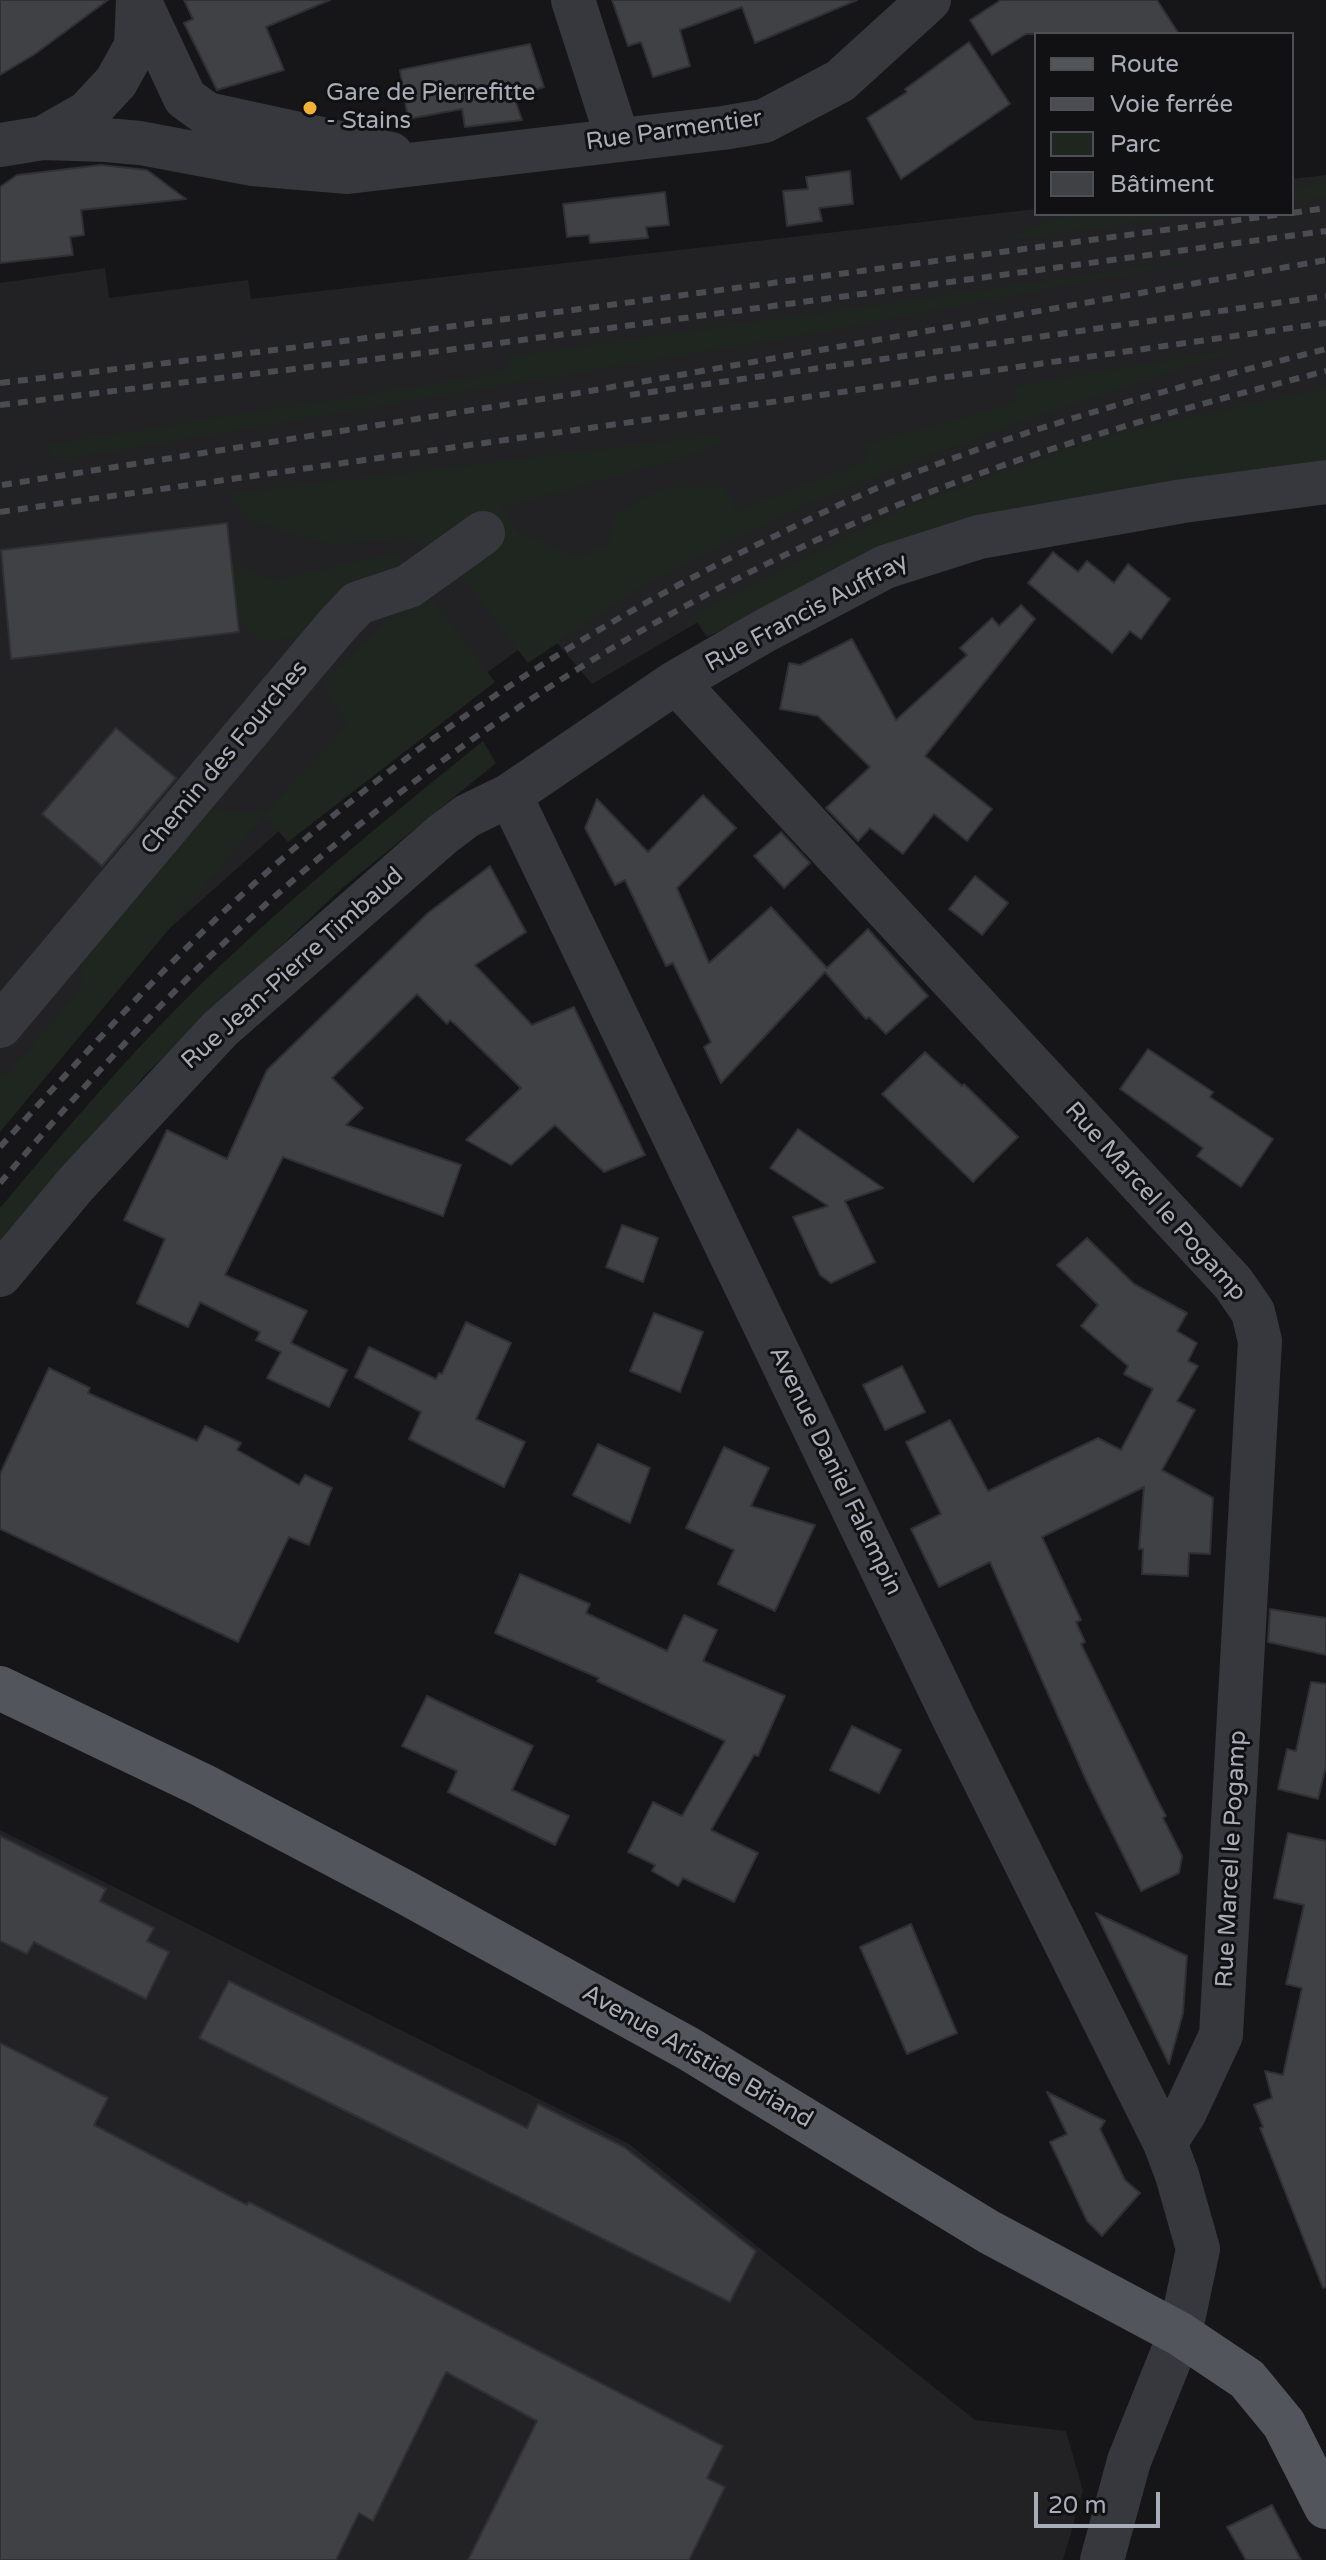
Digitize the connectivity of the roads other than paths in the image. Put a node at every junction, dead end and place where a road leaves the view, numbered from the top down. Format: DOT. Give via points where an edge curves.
graph roads {
  1 [pos="139,0"];
  2 [pos="573,0"];
  3 [pos="910,8"];
  4 [pos="43,138"];
  5 [pos="618,140"];
  6 [pos="0,145"];
  7 [pos="429,163"];
  8 [pos="1326,482"];
  9 [pos="470,543"];
  10 [pos="676,682"];
  11 [pos="510,795"];
  12 [pos="0,1026"];
  13 [pos="0,1275"];
  14 [pos="0,1688"];
  15 [pos="1165,2143"];
  16 [pos="1180,2334"];
  17 [pos="1326,2507"];
  18 [pos="1102,2560"];
  1 -- 4 [label="street" via="136,46 116,82 87,113"];
  1 -- 7 [label="street, Rue Parmentier" via="185,98 207,114"];
  2 -- 5 [label="street"];
  3 -- 5 [label="street, Rue Parmentier" via="840,81 764,121"];
  4 -- 6 [label="street"];
  4 -- 7 [label="street, Rue Parmentier" via="140,143 312,171"];
  5 -- 7 [label="street, Rue Parmentier"];
  8 -- 10 [label="street, Rue Francis Auffray" via="1168,504 979,537 929,551 840,590"];
  9 -- 12 [label="street, Chemin des Fourches" via="409,586 358,603"];
  10 -- 11 [label="street, Rue Francis Auffray"];
  10 -- 15 [label="street, Rue Marcel le Pogamp" via="1233,1283 1253,1312 1260,1356 1221,2035"];
  11 -- 13 [label="street, Rue Jean-Pierre Timbaud" via="443,834 220,1029 76,1184"];
  11 -- 15 [label="street, Avenue Daniel Falempin" via="953,1717"];
  14 -- 16 [label="main road, Avenue Aristide Briand" via="202,1785 401,1890 689,2049 989,2232"];
  15 -- 16 [label="street, Avenue Daniel Falempin" via="1198,2249"];
  16 -- 17 [label="main road, Avenue Aristide Briand" via="1247,2379 1284,2424"];
  16 -- 18 [label="street, Avenue Daniel Falempin" via="1129,2461"];
}
